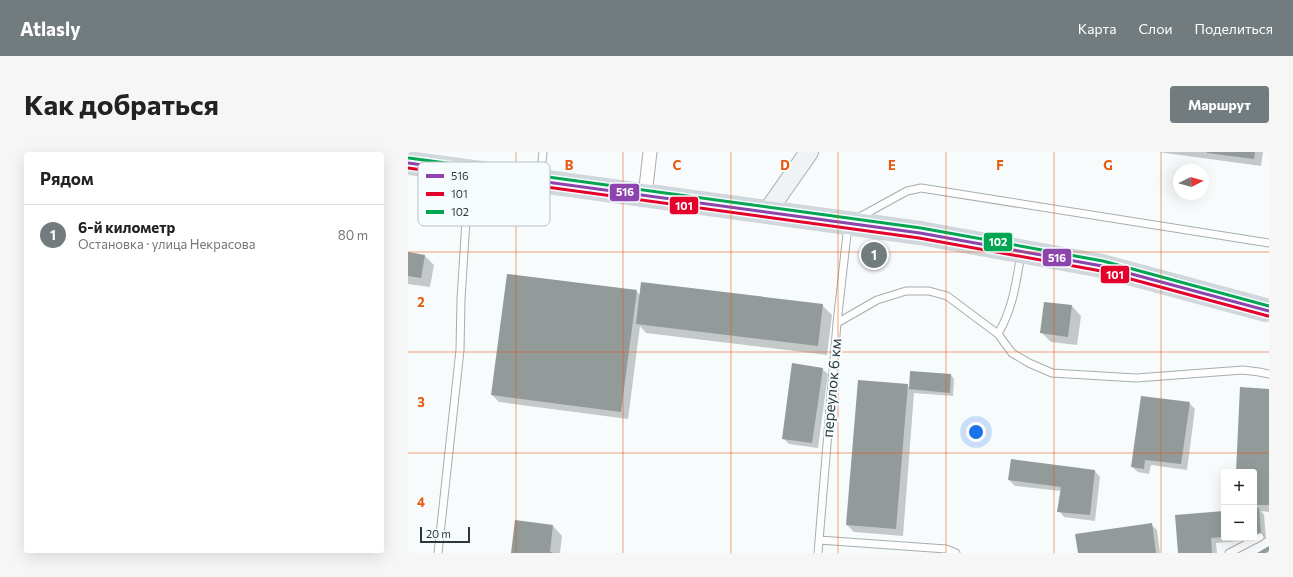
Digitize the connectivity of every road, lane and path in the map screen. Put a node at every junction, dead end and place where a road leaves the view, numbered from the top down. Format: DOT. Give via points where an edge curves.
graph roads {
  1 [pos="543,152"];
  2 [pos="650,152"];
  3 [pos="809,152"];
  4 [pos="542,162"];
  5 [pos="408,163"];
  6 [pos="418,164"];
  7 [pos="550,183"];
  8 [pos="645,196"];
  9 [pos="767,212"];
  10 [pos="848,224"];
  11 [pos="466,226"];
  12 [pos="1269,243"];
  13 [pos="1022,249"];
  14 [pos="1269,311"];
  15 [pos="837,323"];
  16 [pos="998,334"];
  17 [pos="1269,374"];
  18 [pos="1260,537"];
  19 [pos="819,540"];
  20 [pos="438,553"];
  21 [pos="818,553"];
  22 [pos="956,553"];
  23 [pos="1229,553"];
  1 -- 4 [label="lane"];
  2 -- 8 [label="street"];
  3 -- 9 [label="main road"];
  5 -- 6 [label="highway"];
  7 -- 8 [label="highway"];
  8 -- 9 [label="highway"];
  9 -- 10 [label="highway"];
  10 -- 12 [label="lane" via="907,191 921,188"];
  10 -- 14 [label="highway, bridge" via="920,233 1102,266"];
  10 -- 15 [label="lane, переулок 6 км"];
  11 -- 20 [label="lane" via="460,350"];
  13 -- 16 [label="lane" via="1007,319"];
  15 -- 16 [label="lane" via="878,300 906,291 929,291 947,296"];
  15 -- 19 [label="lane, переулок 6 км"];
  16 -- 17 [label="lane" via="1012,353 1052,373 1136,378 1243,370"];
  18 -- 23 [label="lane"];
  19 -- 21 [label="lane, переулок 6 км"];
  19 -- 22 [label="lane" via="946,549"];
}
